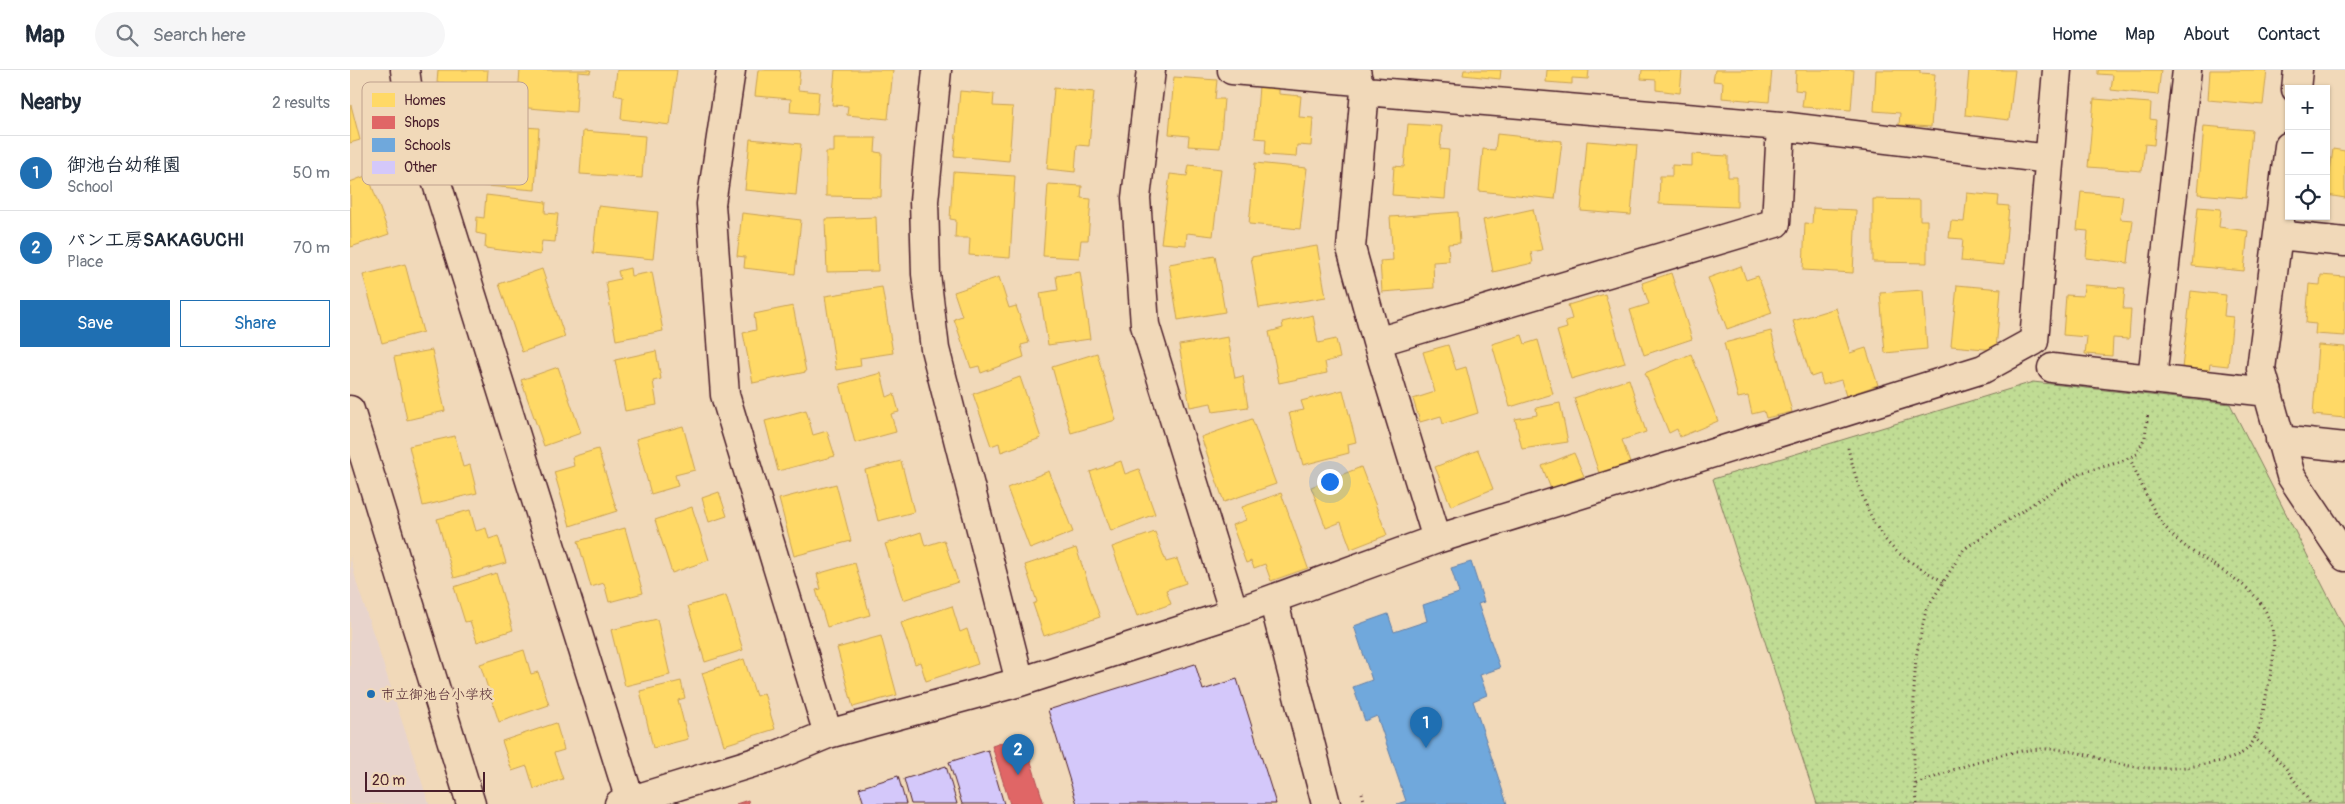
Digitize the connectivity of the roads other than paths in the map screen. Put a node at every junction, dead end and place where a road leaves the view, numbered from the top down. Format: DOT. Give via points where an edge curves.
graph roads {
  1 [pos="730,70"];
  2 [pos="937,70"];
  3 [pos="1151,70"];
  4 [pos="1232,70"];
  5 [pos="2057,70"];
  6 [pos="2187,70"];
  7 [pos="2298,70"];
  8 [pos="1360,80"];
  9 [pos="2296,85"];
  10 [pos="1781,126"];
  11 [pos="2049,159"];
  12 [pos="2285,175"];
  13 [pos="437,185"];
  14 [pos="2278,235"];
  15 [pos="2345,242"];
  16 [pos="1377,342"];
  17 [pos="2052,368"];
  18 [pos="2152,380"];
  19 [pos="2268,392"];
  20 [pos="350,410"];
  21 [pos="2280,440"];
  22 [pos="2345,446"];
  23 [pos="1436,539"];
  24 [pos="2345,558"];
  25 [pos="1273,599"];
  26 [pos="1234,612"];
  27 [pos="1020,682"];
  28 [pos="828,734"];
  29 [pos="625,802"];
  30 [pos="471,804"];
  31 [pos="1326,804"];
  1 -- 28 [label="street" via="711,204 725,395"];
  2 -- 27 [label="street" via="924,201 926,274 935,349"];
  3 -- 26 [label="street" via="1136,198 1145,325"];
  4 -- 8 [label="street"];
  5 -- 11 [label="street"];
  6 -- 18 [label="street"];
  7 -- 9 [label="street"];
  8 -- 10 [label="street"];
  8 -- 16 [label="street" via="1351,248"];
  10 -- 11 [label="street"];
  10 -- 16 [label="street" via="1776,223"];
  11 -- 23 [label="street" via="2034,341 1983,369"];
  12 -- 14 [label="street"];
  13 -- 29 [label="street"];
  14 -- 15 [label="street"];
  14 -- 19 [label="street" via="2261,369"];
  16 -- 23 [label="street"];
  17 -- 18 [label="street"];
  18 -- 19 [label="street"];
  19 -- 21 [label="street"];
  20 -- 30 [label="street"];
  21 -- 22 [label="street"];
  21 -- 24 [label="street" via="2291,476"];
  23 -- 25 [label="street"];
  25 -- 26 [label="street"];
  25 -- 31 [label="street"];
  26 -- 27 [label="street"];
  27 -- 28 [label="street"];
  28 -- 29 [label="street" via="775,756"];
}
